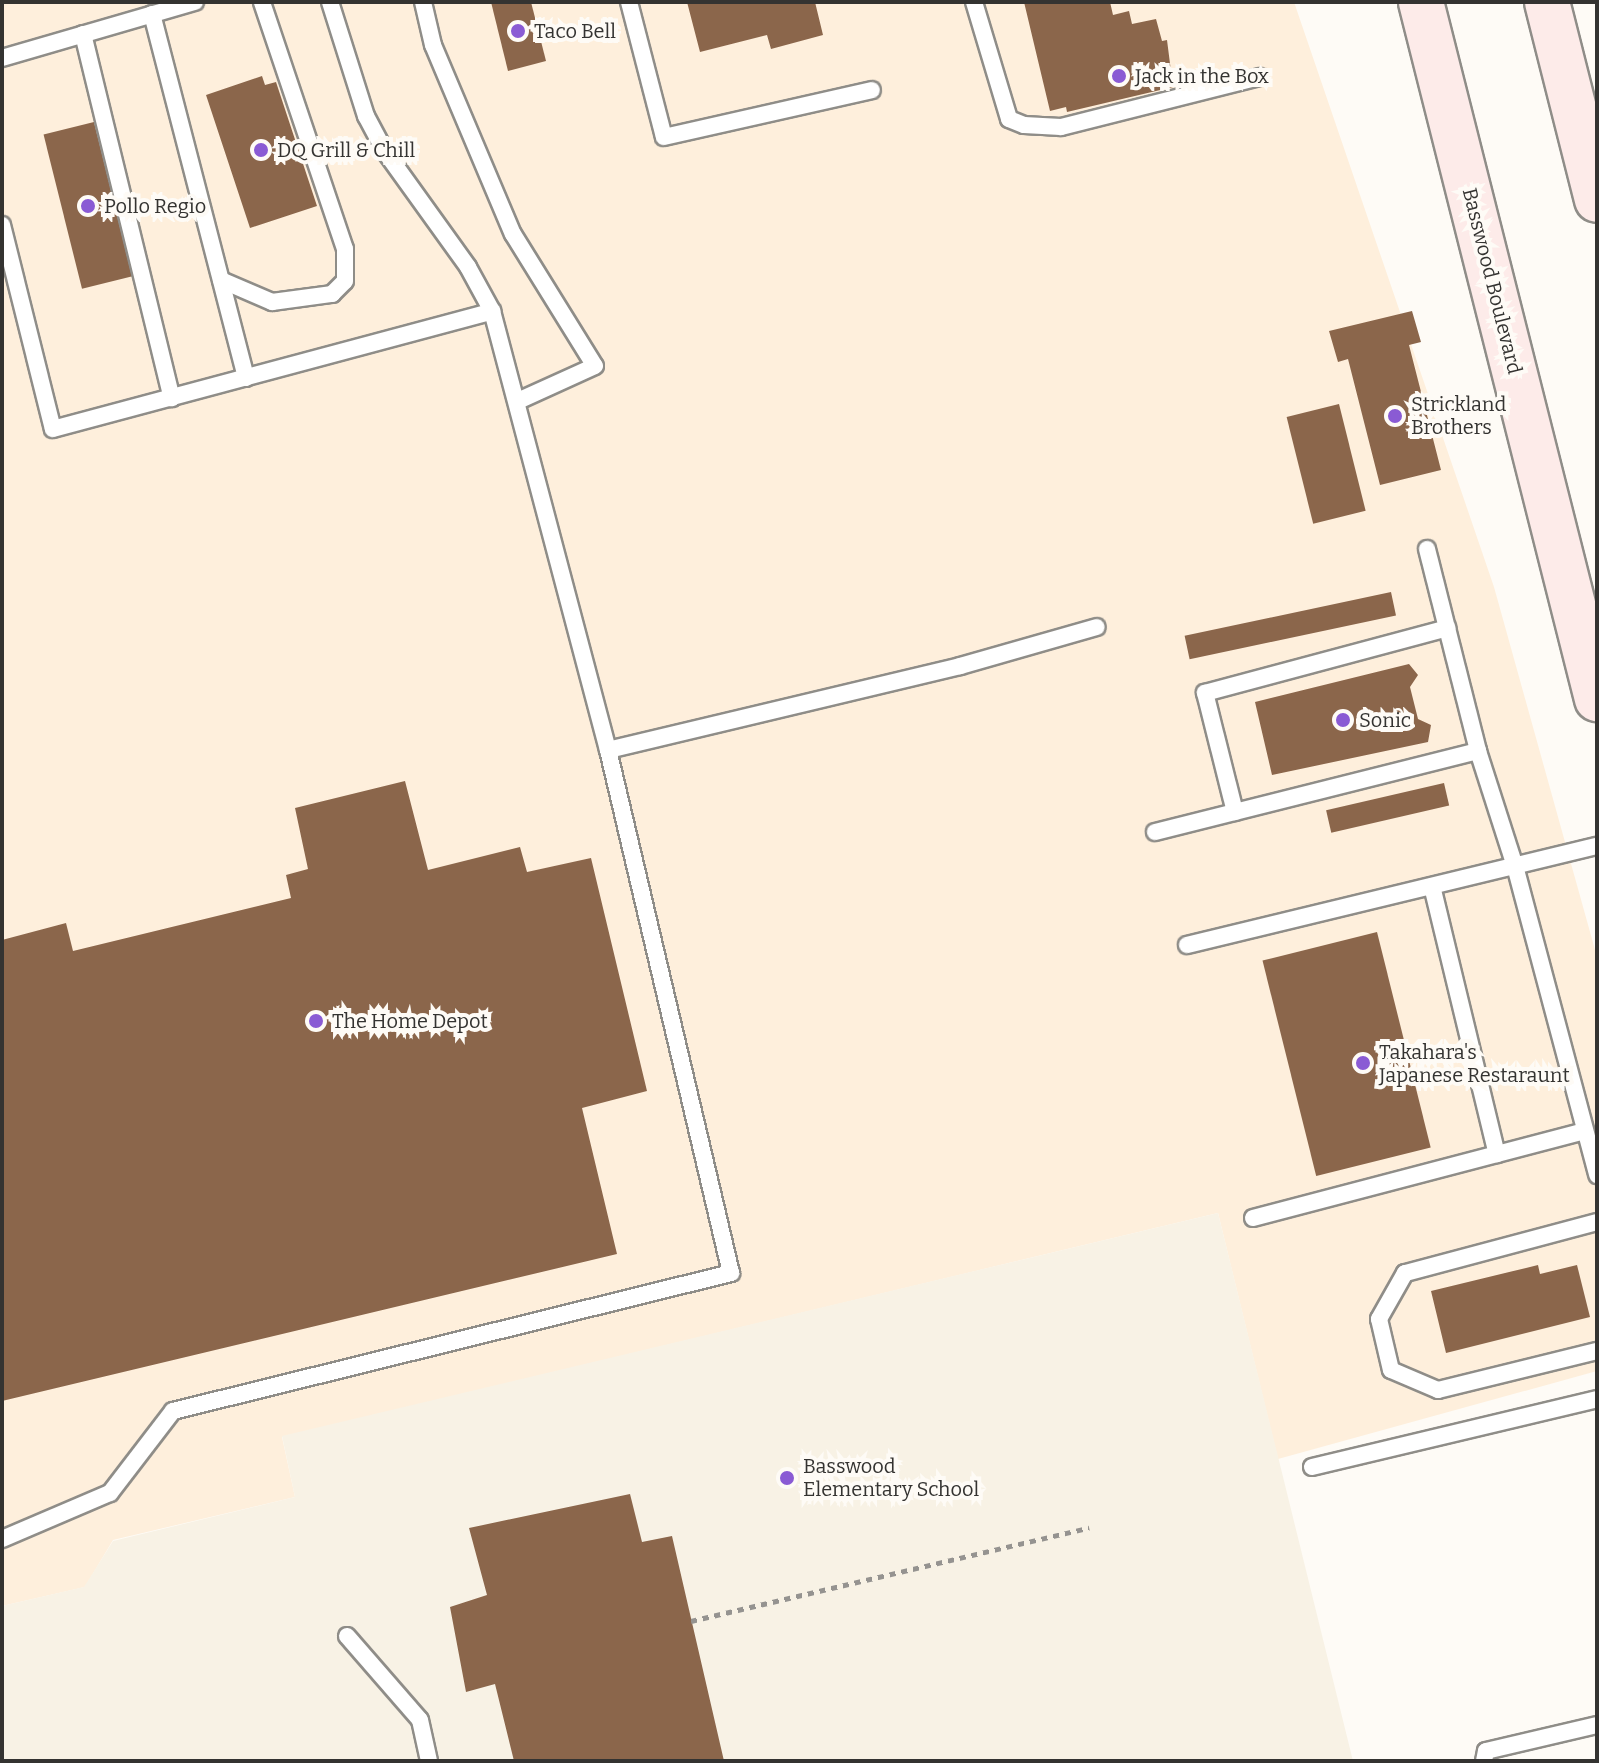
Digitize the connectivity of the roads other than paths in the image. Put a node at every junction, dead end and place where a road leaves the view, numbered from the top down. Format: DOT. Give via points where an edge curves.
graph roads {
  1 [pos="195,2"];
  2 [pos="262,2"];
  3 [pos="330,2"];
  4 [pos="423,2"];
  5 [pos="629,2"];
  6 [pos="974,2"];
  7 [pos="1421,2"];
  8 [pos="1547,2"];
  9 [pos="152,14"];
  10 [pos="83,34"];
  11 [pos="2,58"];
  12 [pos="1260,77"];
  13 [pos="872,90"];
  14 [pos="1597,200"];
  15 [pos="2,225"];
  16 [pos="221,280"];
  17 [pos="492,311"];
  18 [pos="246,378"];
  19 [pos="172,398"];
  20 [pos="518,401"];
  21 [pos="1427,549"];
  22 [pos="1097,627"];
  23 [pos="1447,628"];
  24 [pos="1597,699"];
  25 [pos="608,750"];
  26 [pos="1478,751"];
  27 [pos="1235,812"];
  28 [pos="1155,832"];
  29 [pos="1597,846"];
  30 [pos="1515,866"];
  31 [pos="1432,886"];
  32 [pos="1187,945"];
  33 [pos="1585,1131"];
  34 [pos="1497,1154"];
  35 [pos="1597,1175"];
  36 [pos="1253,1218"];
  37 [pos="1597,1222"];
  38 [pos="1597,1351"];
  39 [pos="1597,1399"];
  40 [pos="1312,1467"];
  41 [pos="2,1539"];
  42 [pos="347,1636"];
  43 [pos="1597,1725"];
  44 [pos="429,1761"];
  45 [pos="1484,1761"];
  1 -- 9 [label="lane"];
  2 -- 16 [label="lane" via="345,249 345,281 332,294 272,302"];
  3 -- 17 [label="lane" via="366,116"];
  4 -- 20 [label="lane" via="433,45 513,234 595,366"];
  5 -- 13 [label="lane" via="664,137"];
  6 -- 12 [label="lane" via="1009,119 1024,125 1061,127"];
  7 -- 24 [label="main road, Basswood Boulevard"];
  8 -- 14 [label="main road"];
  9 -- 10 [label="lane"];
  9 -- 16 [label="lane"];
  10 -- 11 [label="lane"];
  10 -- 19 [label="lane"];
  15 -- 19 [label="lane" via="53,429"];
  16 -- 18 [label="lane"];
  17 -- 18 [label="lane"];
  17 -- 20 [label="lane"];
  18 -- 19 [label="lane"];
  20 -- 25 [label="lane"];
  21 -- 23 [label="lane"];
  22 -- 25 [label="lane" via="945,670"];
  23 -- 26 [label="lane"];
  23 -- 27 [label="lane" via="1205,693"];
  25 -- 41 [label="lane" via="731,1273 173,1411 110,1493"];
  26 -- 27 [label="lane"];
  26 -- 30 [label="lane"];
  27 -- 28 [label="lane"];
  29 -- 30 [label="lane"];
  30 -- 31 [label="lane"];
  30 -- 33 [label="lane"];
  31 -- 32 [label="lane"];
  31 -- 34 [label="lane"];
  33 -- 34 [label="lane"];
  33 -- 35 [label="lane"];
  34 -- 36 [label="lane"];
  37 -- 38 [label="lane" via="1405,1273 1379,1319 1391,1370 1438,1390"];
  39 -- 40 [label="lane"];
  42 -- 44 [label="lane" via="420,1720"];
  43 -- 45 [label="lane" via="1486,1751"];
}
